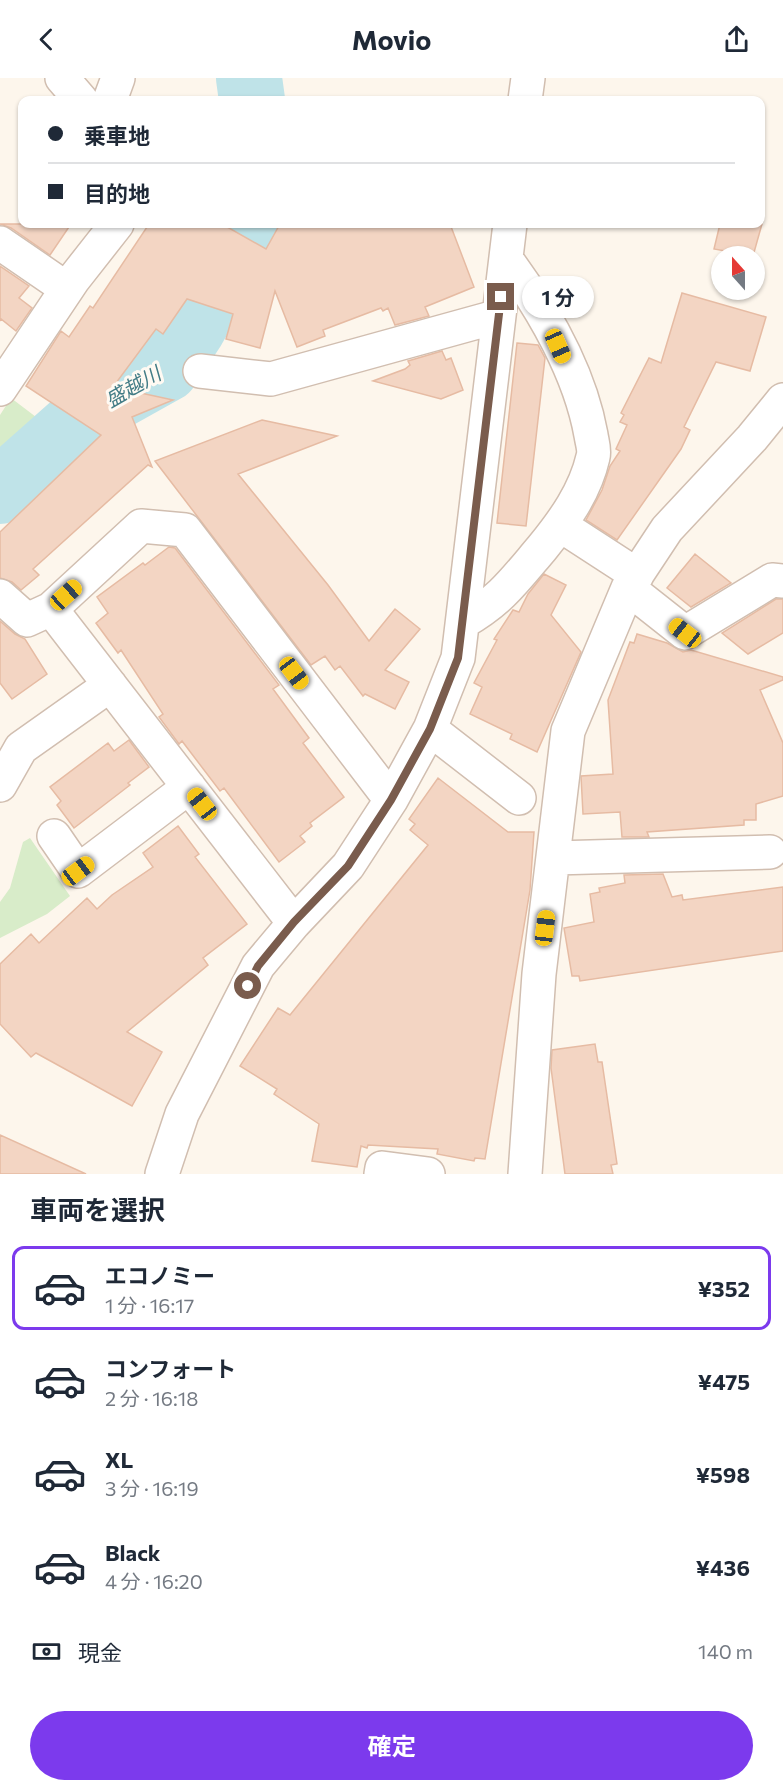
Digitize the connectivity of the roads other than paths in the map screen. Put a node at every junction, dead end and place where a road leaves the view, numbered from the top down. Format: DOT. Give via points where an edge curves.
graph roads {
  1 [pos="62,78"];
  2 [pos="118,78"];
  3 [pos="528,78"];
  4 [pos="78,96"];
  5 [pos="111,96"];
  6 [pos="526,96"];
  7 [pos="114,228"];
  8 [pos="510,228"];
  9 [pos="0,243"];
  10 [pos="506,259"];
  11 [pos="67,289"];
  12 [pos="499,316"];
  13 [pos="200,371"];
  14 [pos="0,388"];
  15 [pos="783,400"];
  16 [pos="560,525"];
  17 [pos="632,581"];
  18 [pos="783,581"];
  19 [pos="0,596"];
  20 [pos="51,609"];
  21 [pos="463,622"];
  22 [pos="110,685"];
  23 [pos="430,729"];
  24 [pos="0,785"];
  25 [pos="189,787"];
  26 [pos="519,798"];
  27 [pos="391,800"];
  28 [pos="54,836"];
  29 [pos="770,852"];
  30 [pos="554,858"];
  31 [pos="294,922"];
  32 [pos="162,1174"];
  33 [pos="381,1174"];
  34 [pos="428,1174"];
  35 [pos="525,1174"];
  1 -- 4 [label="street"];
  2 -- 5 [label="street"];
  3 -- 6 [label="street"];
  7 -- 11 [label="street"];
  8 -- 10 [label="street"];
  9 -- 11 [label="street"];
  10 -- 12 [label="street"];
  10 -- 16 [label="street" via="549,325 586,410 594,455 580,492"];
  11 -- 14 [label="street"];
  12 -- 13 [label="street" via="271,379"];
  12 -- 21 [label="street"];
  15 -- 17 [label="street" via="667,529"];
  16 -- 17 [label="street"];
  16 -- 21 [label="street" via="506,592"];
  17 -- 18 [label="street" via="685,633 772,580"];
  17 -- 30 [label="street" via="568,731"];
  19 -- 20 [label="street" via="27,620"];
  20 -- 22 [label="street"];
  20 -- 27 [label="street" via="141,526 185,530"];
  21 -- 23 [label="street" via="458,658"];
  22 -- 24 [label="street" via="21,748"];
  22 -- 25 [label="street"];
  23 -- 26 [label="street"];
  23 -- 27 [label="street"];
  25 -- 28 [label="street" via="78,871"];
  25 -- 31 [label="street"];
  27 -- 31 [label="street" via="348,866"];
  29 -- 30 [label="street"];
  30 -- 35 [label="street" via="539,974"];
  31 -- 32 [label="street" via="258,966 226,1026 182,1114"];
  33 -- 34 [label="street" via="382,1168"];
}
